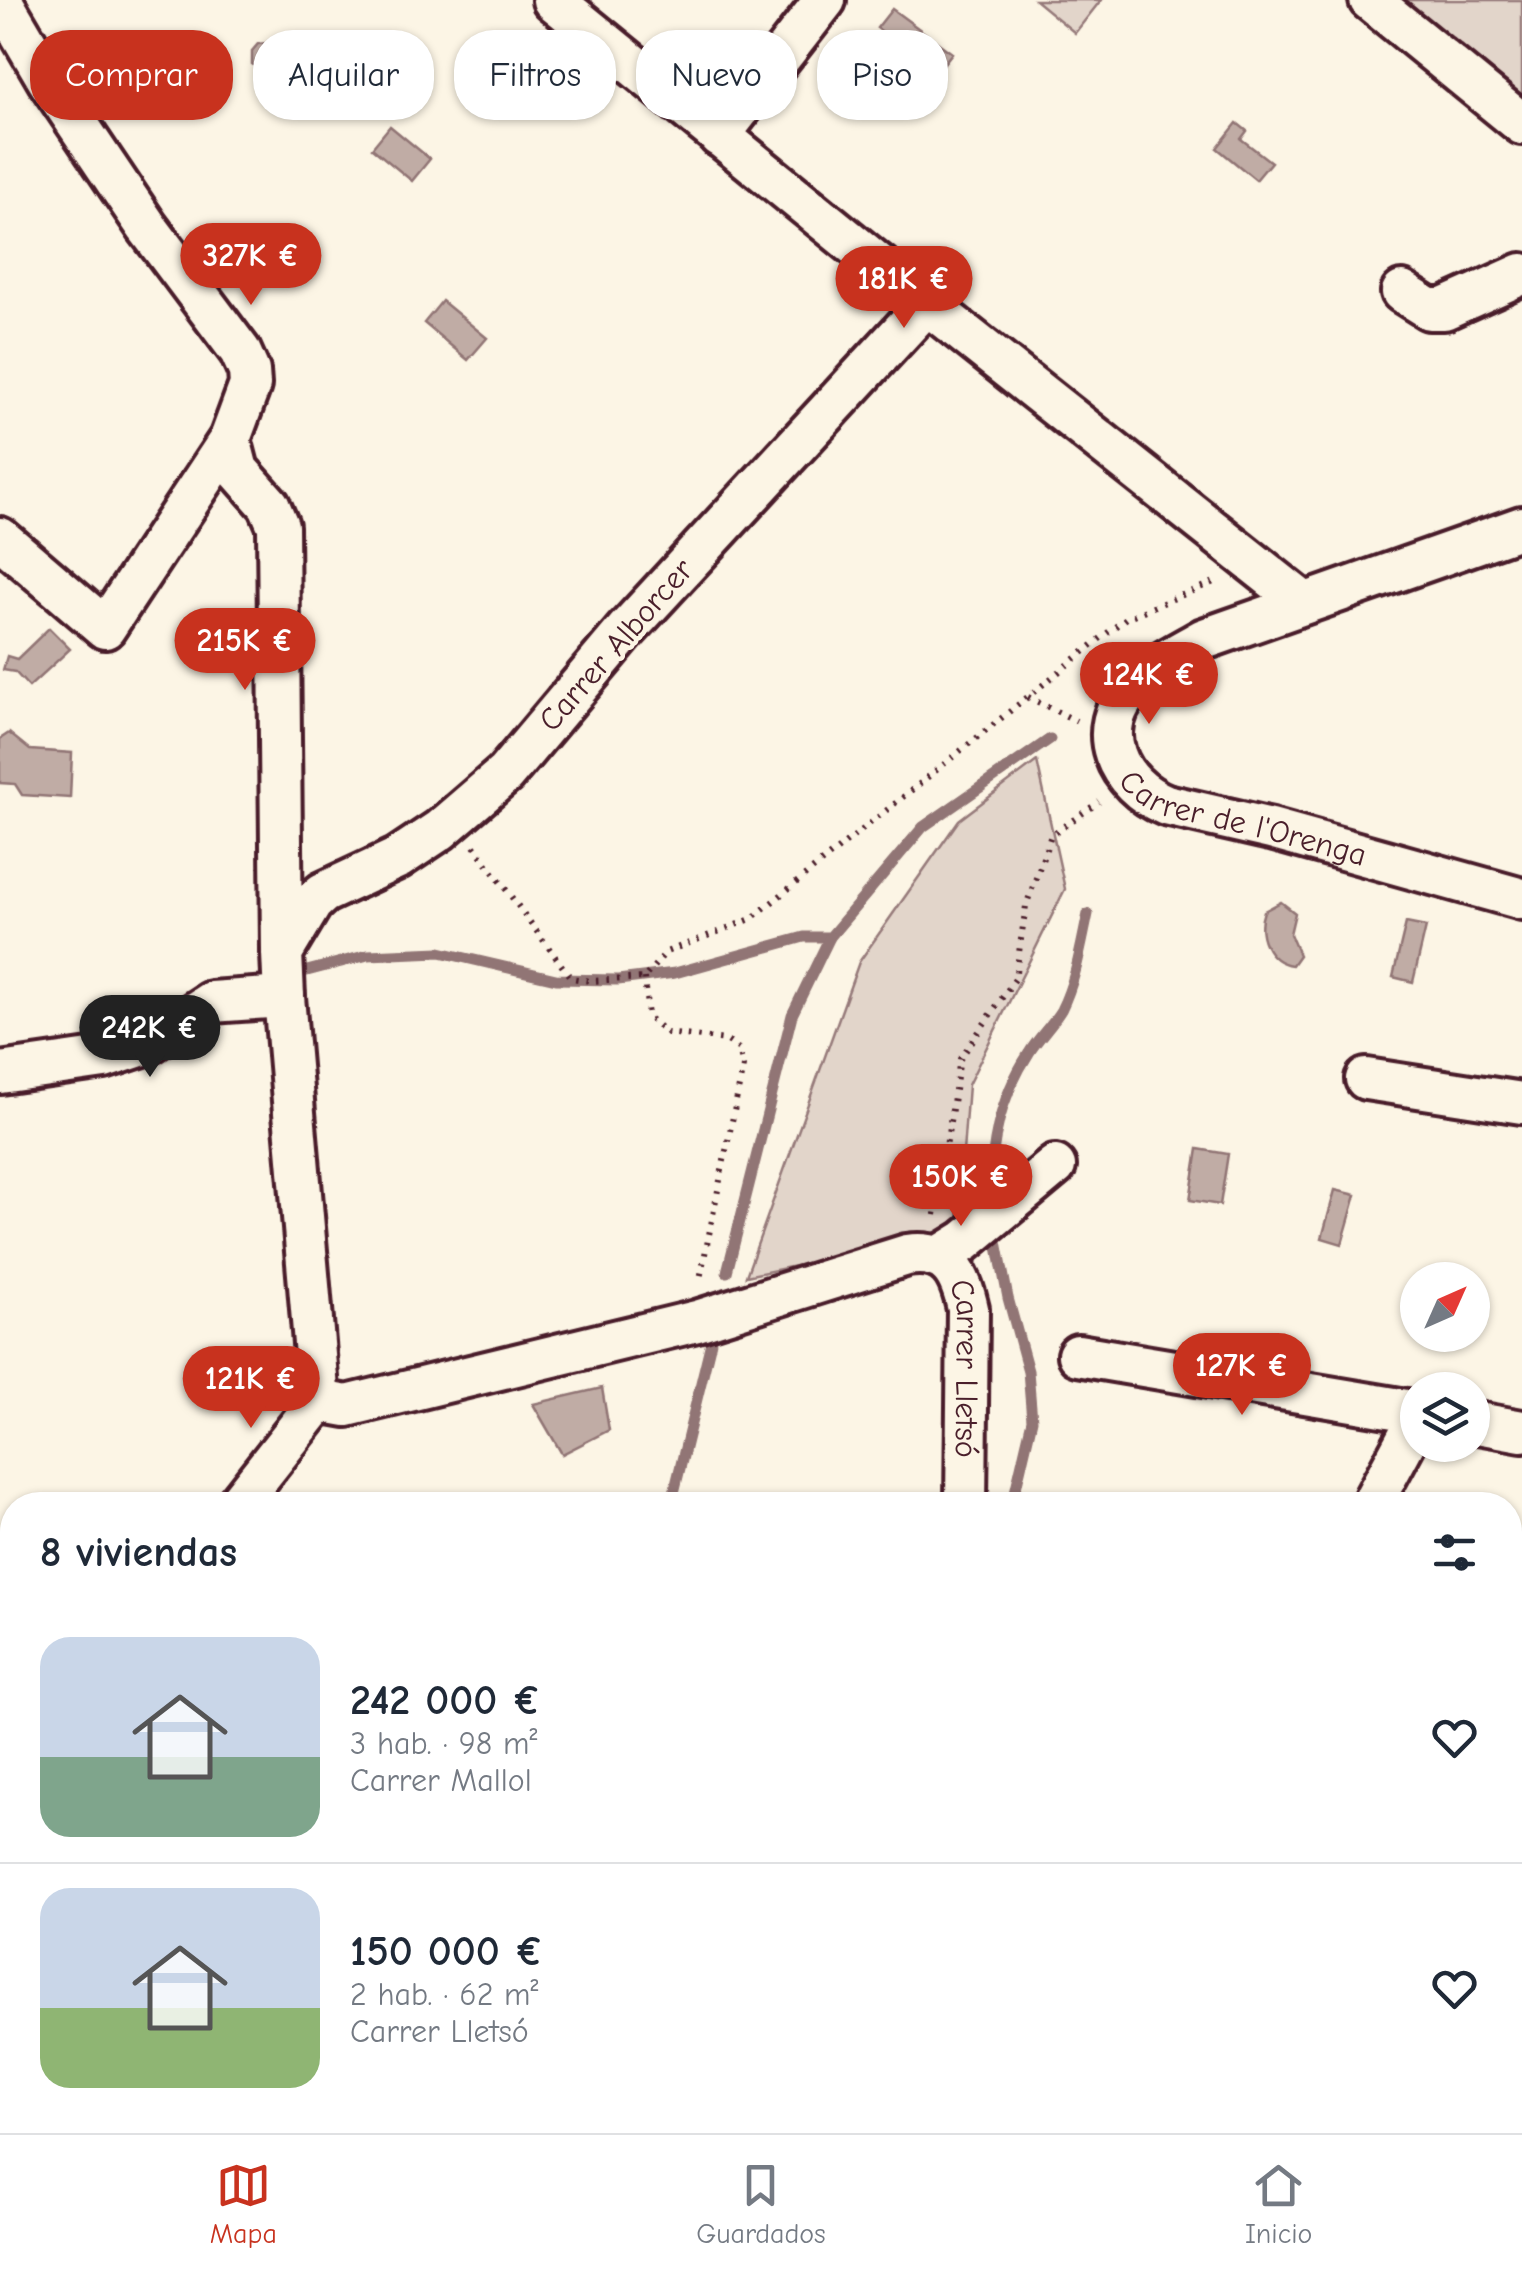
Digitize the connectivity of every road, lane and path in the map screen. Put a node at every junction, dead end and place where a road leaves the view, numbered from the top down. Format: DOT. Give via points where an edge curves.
graph roads {
  1 [pos="1,0"];
  2 [pos="553,0"];
  3 [pos="825,0"];
  4 [pos="1370,0"];
  5 [pos="1522,124"];
  6 [pos="720,136"];
  7 [pos="1522,274"];
  8 [pos="1402,292"];
  9 [pos="927,304"];
  10 [pos="230,438"];
  11 [pos="1522,527"];
  12 [pos="0,538"];
  13 [pos="1256,564"];
  14 [pos="1304,603"];
  15 [pos="1028,697"];
  16 [pos="1112,740"];
  17 [pos="1130,783"];
  18 [pos="454,818"];
  19 [pos="1522,899"];
  20 [pos="282,953"];
  21 [pos="644,978"];
  22 [pos="284,996"];
  23 [pos="0,1073"];
  24 [pos="1366,1079"];
  25 [pos="1522,1103"];
  26 [pos="1055,1166"];
  27 [pos="952,1249"];
  28 [pos="696,1320"];
  29 [pos="1078,1356"];
  30 [pos="320,1401"];
  31 [pos="1400,1412"];
  32 [pos="1490,1425"];
  33 [pos="1522,1431"];
  34 [pos="1400,1449"];
  35 [pos="247,1492"];
  36 [pos="966,1492"];
  37 [pos="1377,1492"];
  1 -- 10 [label="street" via="147,227 240,351 250,385"];
  2 -- 6 [label="street"];
  3 -- 6 [label="street"];
  4 -- 5 [label="street"];
  6 -- 9 [label="street"];
  7 -- 8 [label="street" via="1444,309 1429,309"];
  9 -- 13 [label="street"];
  9 -- 18 [label="street, Carrer Alborcer" via="626,630 505,774"];
  10 -- 12 [label="street" via="104,628"];
  10 -- 20 [label="street" via="238,470 278,526"];
  11 -- 14 [label="street, Carrer de l'Orenga"];
  13 -- 14 [label="street"];
  13 -- 15 [label="path" via="1126,618"];
  14 -- 16 [label="street, Carrer de l'Orenga" via="1204,640 1160,665 1118,706"];
  15 -- 16 [label="path"];
  15 -- 21 [label="path" via="751,919 666,952"];
  16 -- 17 [label="street, Carrer de l'Orenga"];
  17 -- 19 [label="street, Carrer de l'Orenga" via="1188,812"];
  17 -- 27 [label="path" via="1051,834 1026,906 1016,979 960,1059 933,1231"];
  18 -- 20 [label="street, Carrer Alborcer" via="398,858 323,893"];
  18 -- 21 [label="path" via="571,978"];
  20 -- 22 [label="street"];
  21 -- 28 [label="path" via="648,1017 666,1033 726,1040 739,1049 743,1067"];
  22 -- 23 [label="street" via="211,1002 149,1043 104,1058"];
  22 -- 30 [label="street"];
  24 -- 25 [label="street"];
  26 -- 27 [label="street"];
  27 -- 28 [label="street, Carrer Lletsó" via="907,1255"];
  27 -- 36 [label="street, Carrer Lletsó" via="968,1308"];
  28 -- 30 [label="street" via="347,1406"];
  29 -- 31 [label="street"];
  30 -- 35 [label="street"];
  32 -- 33 [label="street"];
  34 -- 37 [label="street"];
}
